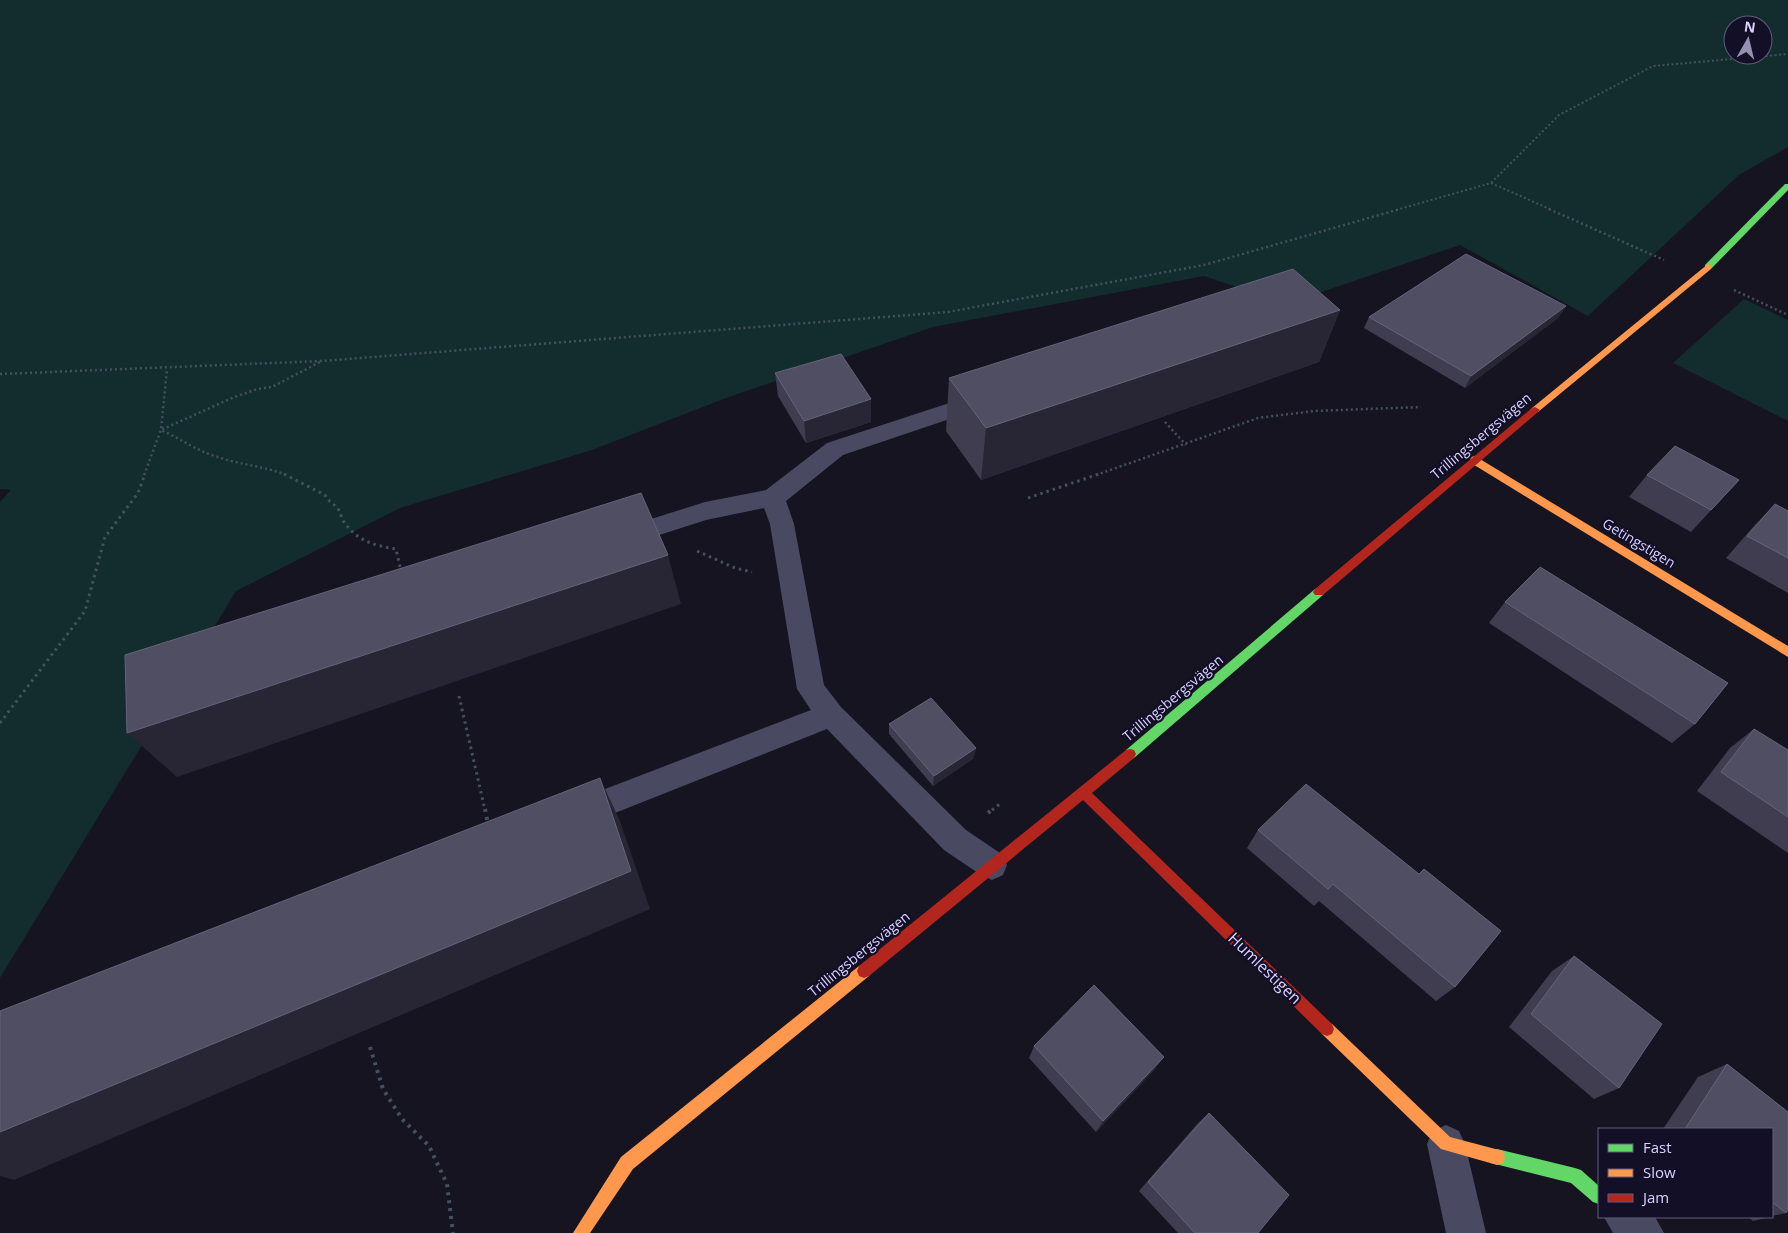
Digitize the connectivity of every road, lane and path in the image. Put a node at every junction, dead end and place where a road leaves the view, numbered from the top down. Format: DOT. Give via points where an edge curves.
graph roads {
  1 [pos="1788,54"];
  2 [pos="1491,183"];
  3 [pos="1788,186"];
  4 [pos="1701,274"];
  5 [pos="1788,315"];
  6 [pos="322,361"];
  7 [pos="167,369"];
  8 [pos="0,374"];
  9 [pos="997,395"];
  10 [pos="1421,407"];
  11 [pos="1166,422"];
  12 [pos="161,430"];
  13 [pos="1186,445"];
  14 [pos="1475,460"];
  15 [pos="773,498"];
  16 [pos="1028,498"];
  17 [pos="653,528"];
  18 [pos="598,547"];
  19 [pos="403,578"];
  20 [pos="791,580"];
  21 [pos="1788,652"];
  22 [pos="459,696"];
  23 [pos="831,715"];
  24 [pos="0,723"];
  25 [pos="1084,793"];
  26 [pos="548,825"];
  27 [pos="488,828"];
  28 [pos="992,865"];
  29 [pos="370,1047"];
  30 [pos="1446,1144"];
  31 [pos="1598,1195"];
  32 [pos="1625,1218"];
  33 [pos="453,1233"];
  34 [pos="581,1233"];
  35 [pos="1466,1233"];
  36 [pos="1644,1233"];
  1 -- 2 [label="path" via="1653,66 1559,115"];
  2 -- 4 [label="path"];
  2 -- 6 [label="path" via="1204,265 948,312"];
  3 -- 4 [label="street, Trillingsbergsvägen"];
  4 -- 5 [label="path"];
  4 -- 14 [label="street, Trillingsbergsvägen"];
  6 -- 7 [label="path"];
  6 -- 12 [label="path" via="272,387 232,398"];
  7 -- 8 [label="path"];
  7 -- 12 [label="path"];
  9 -- 15 [label="lane" via="835,449"];
  10 -- 13 [label="path" via="1314,411 1258,418"];
  11 -- 13 [label="path"];
  12 -- 19 [label="path" via="193,448 284,474 325,495 341,511 344,523 360,539 396,549"];
  12 -- 24 [label="path" via="138,493 106,537 85,611"];
  13 -- 16 [label="path"];
  14 -- 21 [label="street, Getingstigen"];
  14 -- 25 [label="street, Trillingsbergsvägen"];
  15 -- 17 [label="lane" via="705,511"];
  15 -- 20 [label="lane" via="782,524"];
  17 -- 18 [label="lane"];
  17 -- 20 [label="path" via="735,568"];
  20 -- 23 [label="lane" via="811,689"];
  22 -- 27 [label="path"];
  23 -- 26 [label="lane"];
  23 -- 28 [label="lane" via="955,840"];
  25 -- 28 [label="street, Trillingsbergsvägen"];
  25 -- 30 [label="street, Humlestigen"];
  28 -- 34 [label="street, Trillingsbergsvägen" via="627,1162"];
  29 -- 33 [label="path" via="383,1089 402,1119 429,1146 447,1184"];
  30 -- 31 [label="street" via="1575,1176"];
  30 -- 35 [label="street"];
  32 -- 36 [label="street"];
}
